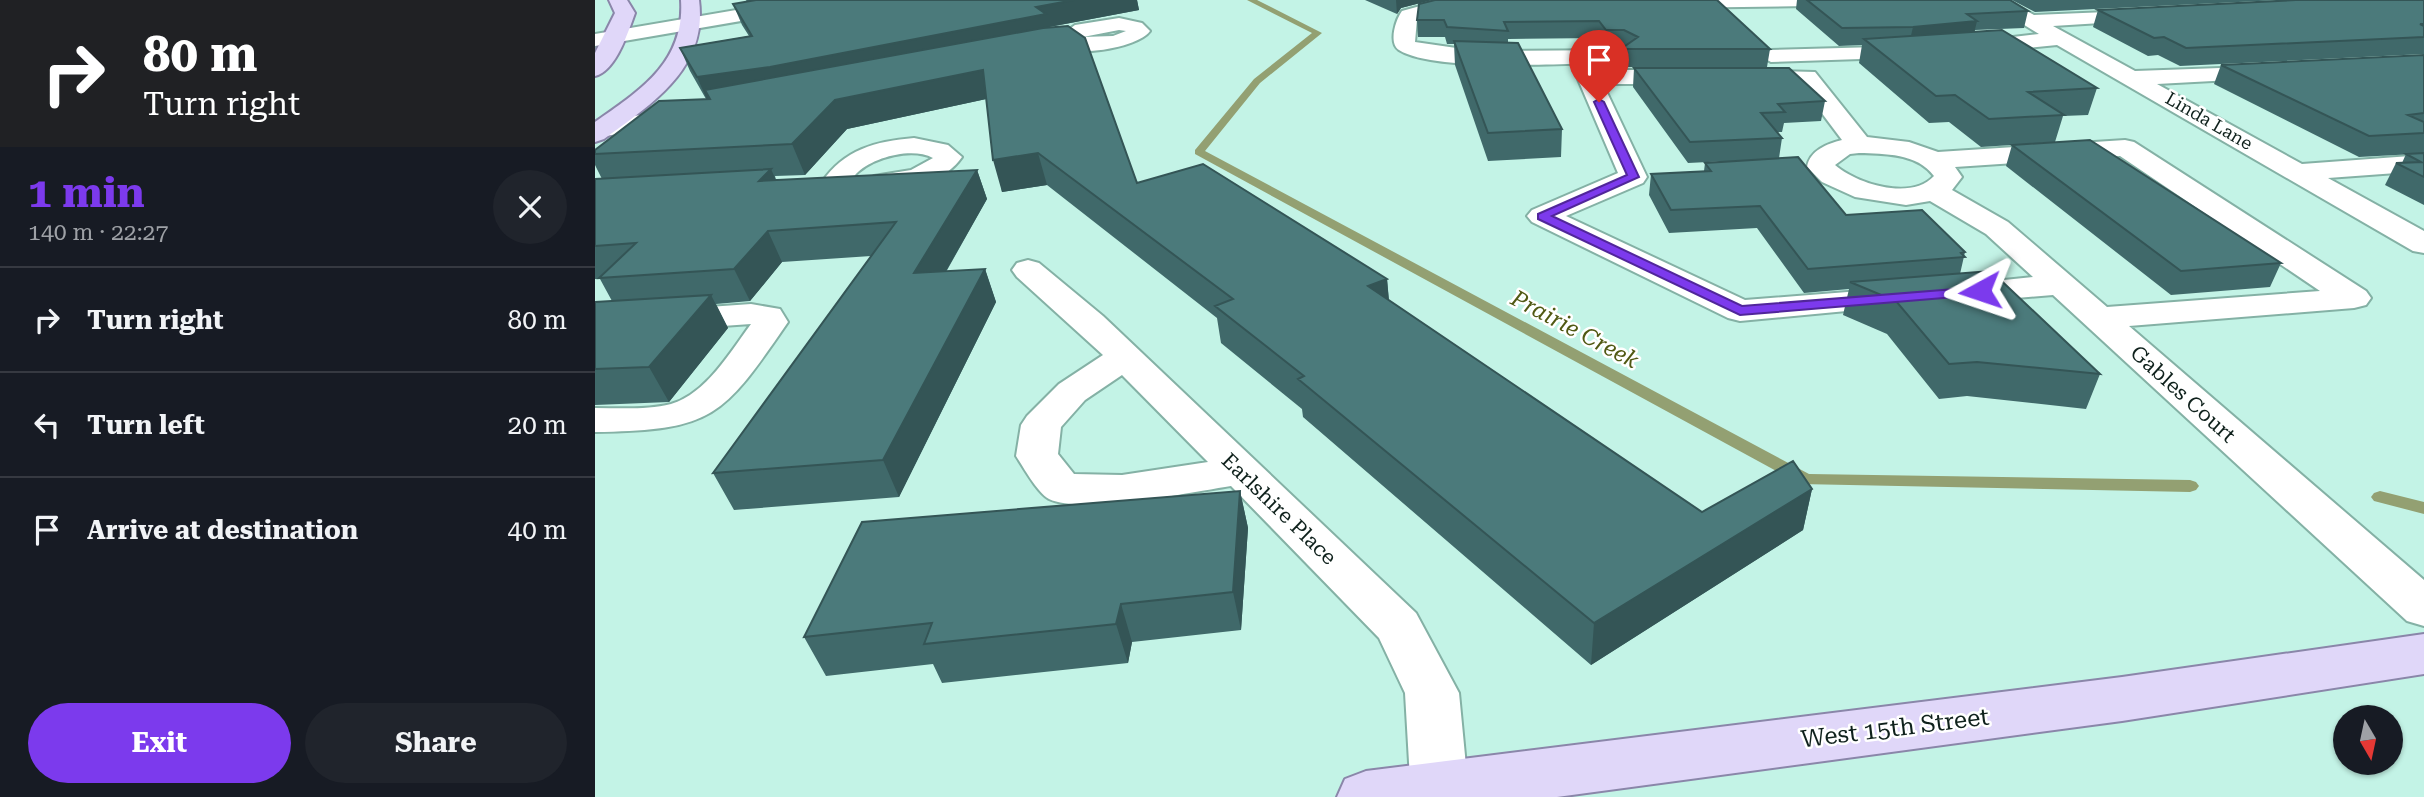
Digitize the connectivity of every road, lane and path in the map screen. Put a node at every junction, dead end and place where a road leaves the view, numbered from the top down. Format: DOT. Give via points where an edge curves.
graph roads {
  1 [pos="618,0"];
  2 [pos="690,0"];
  3 [pos="829,0"];
  4 [pos="1464,0"];
  5 [pos="1807,0"];
  6 [pos="1993,0"];
  7 [pos="1647,3"];
  8 [pos="2166,14"];
  9 [pos="2030,20"];
  10 [pos="691,24"];
  11 [pos="616,37"];
  12 [pos="2062,38"];
  13 [pos="595,40"];
  14 [pos="1062,43"];
  15 [pos="1036,48"];
  16 [pos="1681,56"];
  17 [pos="1750,56"];
  18 [pos="595,69"];
  19 [pos="2286,70"];
  20 [pos="1475,76"];
  21 [pos="1588,77"];
  22 [pos="2134,78"];
  23 [pos="707,112"];
  24 [pos="597,131"];
  25 [pos="1859,145"];
  26 [pos="2424,163"];
  27 [pos="2299,172"];
  28 [pos="1934,176"];
  29 [pos="2424,244"];
  30 [pos="1028,270"];
  31 [pos="2060,285"];
  32 [pos="2098,318"];
  33 [pos="595,325"];
  34 [pos="1124,357"];
  35 [pos="595,420"];
  36 [pos="1240,471"];
  37 [pos="2424,608"];
  38 [pos="2424,654"];
  39 [pos="1441,792"];
  40 [pos="1366,797"];
  1 -- 11 [label="main road" via="625,13"];
  2 -- 10 [label="main road"];
  3 -- 10 [label="street"];
  4 -- 16 [label="street" via="1409,15 1405,46 1424,54 1458,57"];
  5 -- 7 [label="street"];
  6 -- 9 [label="street, Linda Lane"];
  8 -- 9 [label="street"];
  9 -- 12 [label="street, Linda Lane"];
  10 -- 11 [label="street"];
  10 -- 24 [label="main road" via="688,46 670,74"];
  11 -- 13 [label="street"];
  11 -- 18 [label="main road"];
  12 -- 17 [label="street" via="1941,50"];
  12 -- 22 [label="street, Linda Lane"];
  14 -- 15 [label="street"];
  19 -- 22 [label="street"];
  20 -- 21 [label="street"];
  21 -- 25 [label="street" via="1807,77"];
  21 -- 31 [label="street" via="1646,176 1542,216 1740,311"];
  22 -- 27 [label="street, Linda Lane"];
  23 -- 24 [label="street"];
  25 -- 28 [label="street, Gables Court" via="1899,148"];
  25 -- 28 [label="street, Gables Court" via="1829,153 1808,168 1840,183 1899,196"];
  26 -- 27 [label="street"];
  27 -- 29 [label="street, Linda Lane"];
  28 -- 31 [label="street, Gables Court"];
  28 -- 32 [label="street" via="2125,148 2354,299"];
  30 -- 34 [label="street, Earlshire Place"];
  31 -- 32 [label="street, Gables Court"];
  32 -- 37 [label="street, Gables Court"];
  33 -- 35 [label="street" via="751,314 768,316 771,322 724,383 694,410 661,417"];
  34 -- 36 [label="street, Earlshire Place"];
  34 -- 36 [label="street" via="1072,392 1041,425 1037,456 1062,488 1122,489"];
  36 -- 39 [label="street, Earlshire Place" via="1398,626 1432,693"];
  38 -- 39 [label="main road, West 15th Street"];
  39 -- 40 [label="main road, West 15th Street"];
}
